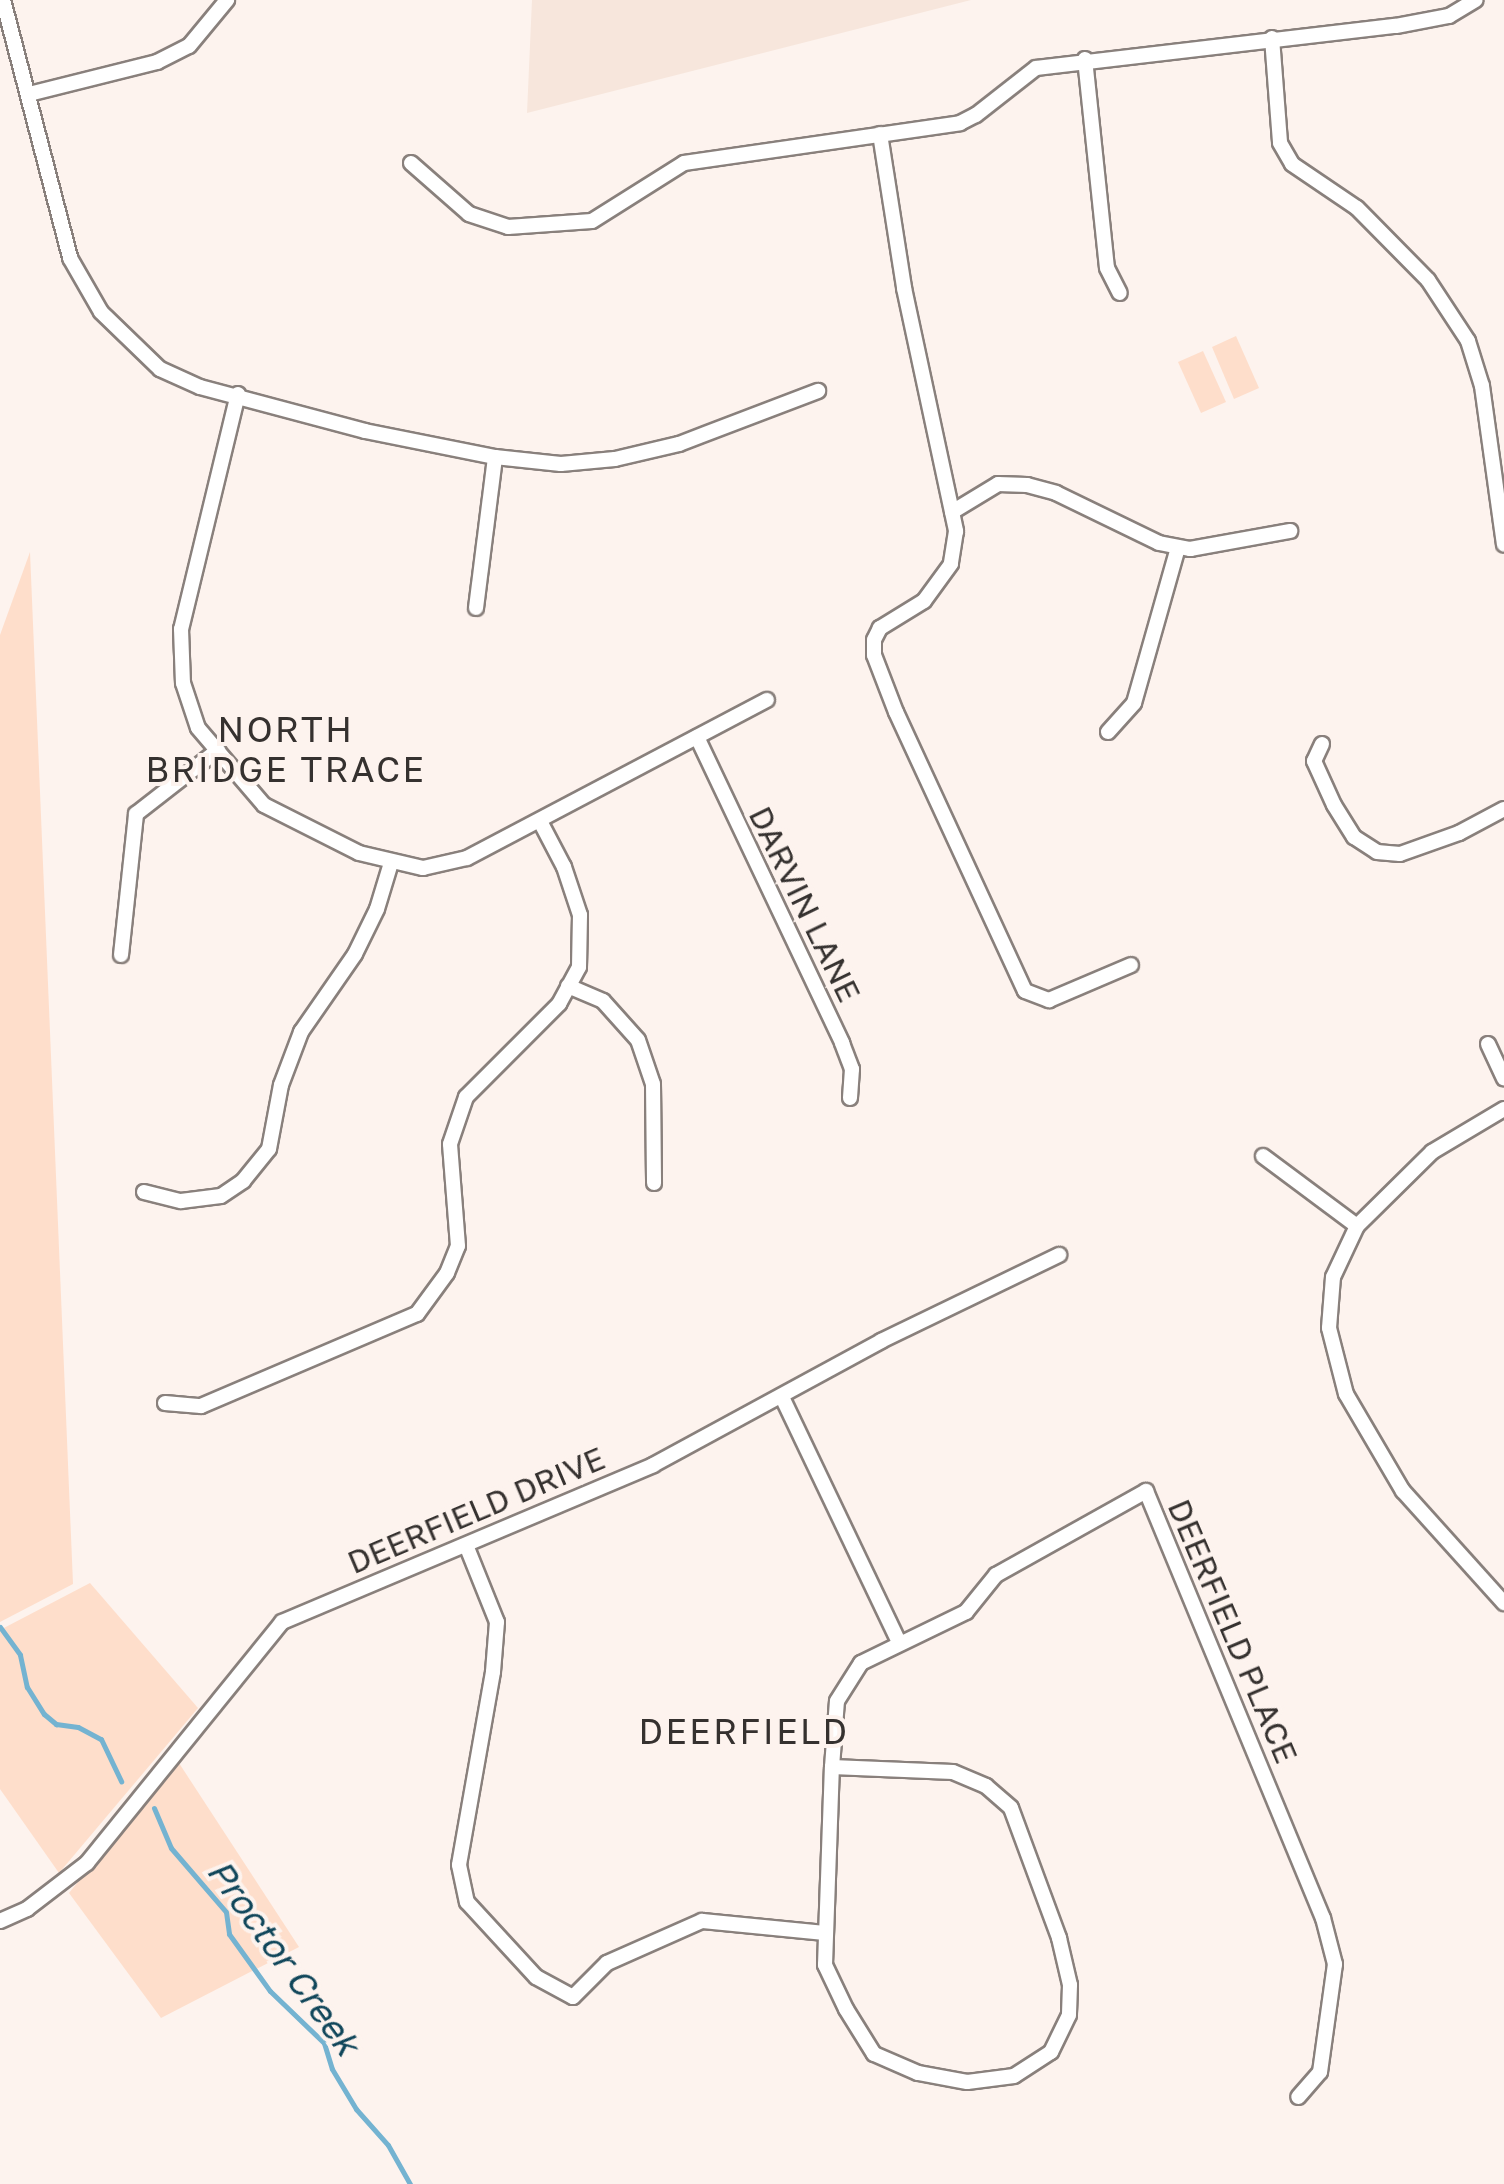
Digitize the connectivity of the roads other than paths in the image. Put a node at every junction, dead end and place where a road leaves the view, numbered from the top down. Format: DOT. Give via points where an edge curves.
graph roads {
  1 [pos="3,0"];
  2 [pos="227,0"];
  3 [pos="1476,0"];
  4 [pos="1272,38"];
  5 [pos="1085,59"];
  6 [pos="29,94"];
  7 [pos="880,134"];
  8 [pos="411,163"];
  9 [pos="1120,293"];
  10 [pos="818,391"];
  11 [pos="238,394"];
  12 [pos="496,458"];
  13 [pos="952,512"];
  14 [pos="1290,531"];
  15 [pos="1504,544"];
  16 [pos="1178,547"];
  17 [pos="476,608"];
  18 [pos="767,700"];
  19 [pos="1108,732"];
  20 [pos="697,737"];
  21 [pos="1322,744"];
  22 [pos="218,750"];
  23 [pos="1504,810"];
  24 [pos="540,820"];
  25 [pos="391,863"];
  26 [pos="121,955"];
  27 [pos="1131,964"];
  28 [pos="568,986"];
  29 [pos="1488,1044"];
  30 [pos="1504,1080"];
  31 [pos="850,1098"];
  32 [pos="1504,1109"];
  33 [pos="1263,1156"];
  34 [pos="654,1183"];
  35 [pos="144,1192"];
  36 [pos="1356,1226"];
  37 [pos="1059,1255"];
  38 [pos="782,1398"];
  39 [pos="165,1403"];
  40 [pos="466,1545"];
  41 [pos="1504,1603"];
  42 [pos="899,1642"];
  43 [pos="832,1766"];
  44 [pos="0,1922"];
  45 [pos="824,1933"];
  46 [pos="1298,2097"];
  1 -- 6 [label="street"];
  2 -- 6 [label="street" via="189,46 157,62"];
  3 -- 4 [label="street" via="1449,16 1396,26"];
  4 -- 5 [label="street"];
  4 -- 15 [label="street" via="1280,142 1292,164 1357,208 1405,256 1468,341 1482,386"];
  5 -- 7 [label="street" via="1036,68 960,123"];
  5 -- 9 [label="street" via="1107,268"];
  6 -- 11 [label="street" via="66,247 101,312 160,369"];
  7 -- 8 [label="street" via="684,163 592,221 550,227 508,227 469,214"];
  7 -- 13 [label="street" via="904,288"];
  10 -- 12 [label="street" via="679,444 615,459 562,464"];
  11 -- 12 [label="street" via="365,431"];
  11 -- 22 [label="street" via="181,630 183,683 198,728"];
  12 -- 17 [label="street"];
  13 -- 16 [label="street" via="998,484 1027,484"];
  13 -- 27 [label="street" via="952,564 924,600 880,628 874,640 896,712 1024,992 1049,1000"];
  14 -- 16 [label="street"];
  16 -- 19 [label="street" via="1134,702"];
  18 -- 20 [label="street"];
  20 -- 24 [label="street"];
  20 -- 31 [label="street, DARVIN LANE" via="842,1042 852,1069"];
  21 -- 23 [label="street" via="1314,761 1334,805 1354,837 1377,852 1400,854"];
  22 -- 25 [label="street" via="264,804"];
  22 -- 26 [label="street" via="136,814"];
  24 -- 25 [label="street" via="467,858 423,868"];
  24 -- 28 [label="street" via="580,915 579,967"];
  25 -- 35 [label="street" via="355,954 301,1032 281,1085 269,1149 243,1182 221,1196 182,1201"];
  28 -- 34 [label="street" via="604,1001 638,1040 652,1084"];
  28 -- 39 [label="street" via="466,1096 450,1144 458,1246 447,1274 416,1314 202,1406"];
  29 -- 30 [label="street"];
  32 -- 36 [label="street" via="1432,1152"];
  33 -- 36 [label="street"];
  36 -- 41 [label="street" via="1332,1277 1329,1328 1346,1394 1403,1491"];
  37 -- 38 [label="street, DEERFIELD DRIVE" via="881,1341"];
  38 -- 40 [label="street, DEERFIELD DRIVE" via="653,1466"];
  38 -- 42 [label="street"];
  40 -- 44 [label="street, DEERFIELD DRIVE" via="282,1622 88,1863"];
  40 -- 45 [label="street" via="497,1622 459,1865 467,1902 536,1977 573,1997 607,1963 702,1921"];
  42 -- 43 [label="street, DEERFIELD PLACE" via="848,1677 836,1701"];
  42 -- 46 [label="street, DEERFIELD PLACE" via="966,1612 996,1575 1146,1491 1323,1918 1335,1964 1320,2072"];
  43 -- 45 [label="street, DEERFIELD PLACE"];
  43 -- 45 [label="street, DEERFIELD PLACE" via="953,1772 986,1786 1011,1808 1059,1938 1069,2015 1051,2052 1014,2076 966,2082 918,2073 874,2054 825,1964"];
}
